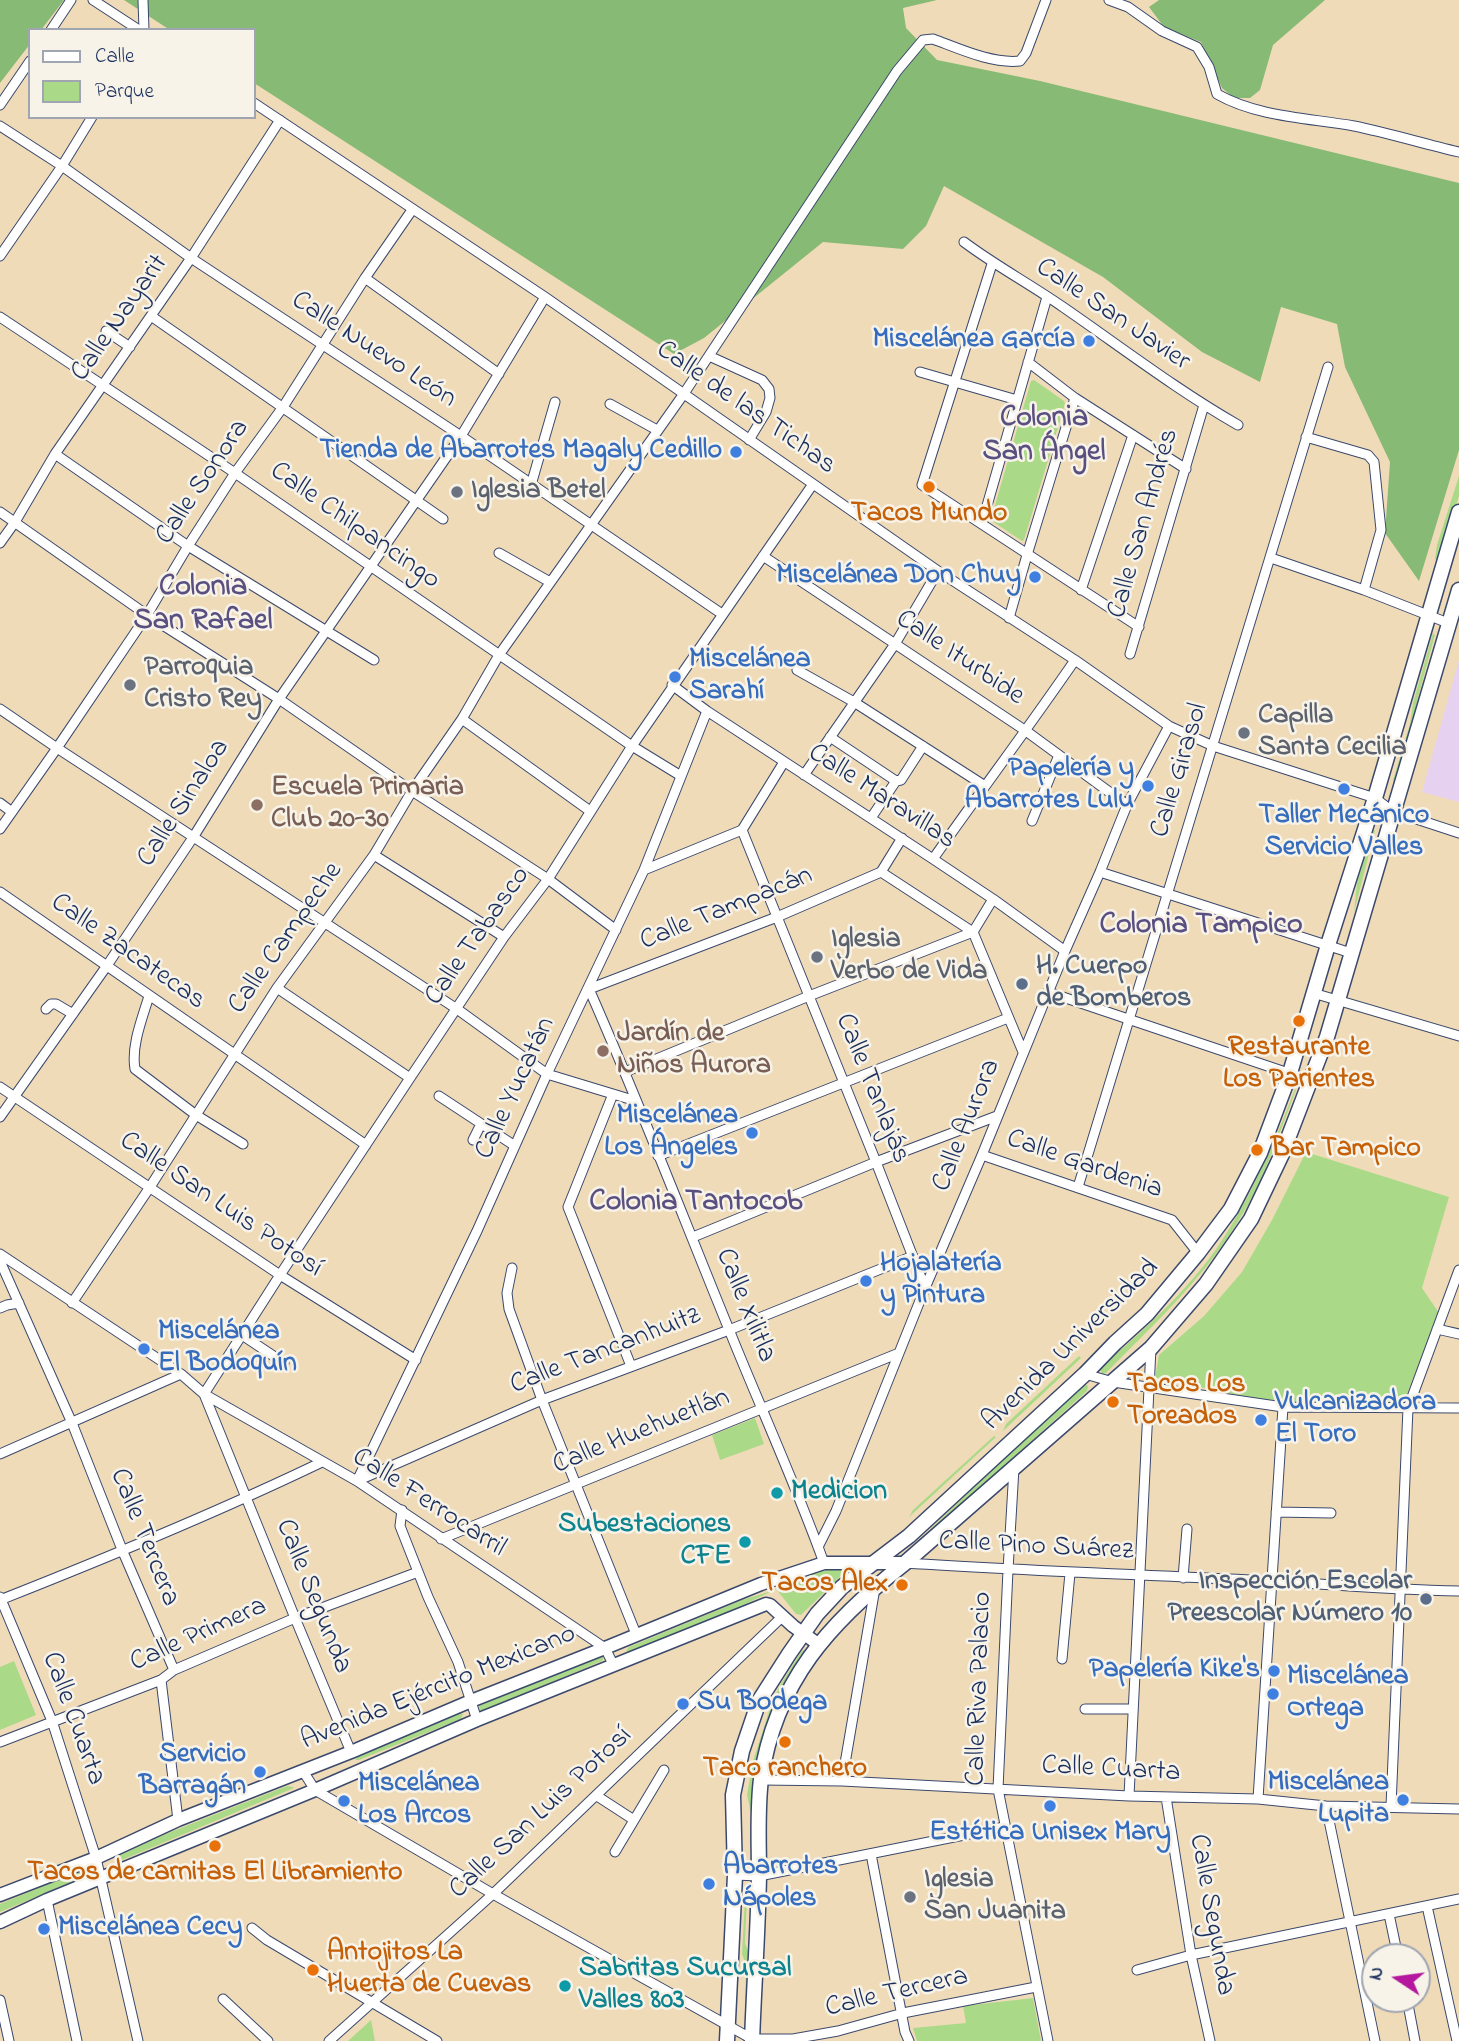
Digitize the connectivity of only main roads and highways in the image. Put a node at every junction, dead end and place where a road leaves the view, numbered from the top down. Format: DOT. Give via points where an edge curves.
graph roads {
  1 [pos="1459,512"];
  2 [pos="1459,590"];
  3 [pos="905,1563"];
  4 [pos="874,1564"];
  5 [pos="804,1633"];
  6 [pos="818,1644"];
  7 [pos="0,1895"];
  8 [pos="0,1922"];
  9 [pos="752,2040"];
  10 [pos="727,2041"];
  1 -- 4 [label="main road, Avenida Universidad" via="1290,1073 1260,1153 1231,1209 1147,1314"];
  2 -- 3 [label="main road, Avenida Universidad" via="1327,1037 1282,1154 1251,1219 1206,1284 1151,1348"];
  3 -- 4 [label="main road, Avenida Ejército Mexicano"];
  3 -- 6 [label="main road, Avenida Universidad"];
  4 -- 5 [label="main road, Avenida Universidad" via="842,1587"];
  4 -- 7 [label="main road, Avenida Ejército Mexicano" via="824,1563 734,1594"];
  5 -- 6 [label="main road, Avenida Ejército Mexicano"];
  5 -- 8 [label="main road, Avenida Ejército Mexicano" via="766,1604 477,1720"];
  5 -- 10 [label="main road, Avenida Universidad" via="759,1701 733,1795 735,1875"];
  6 -- 9 [label="main road, Avenida Universidad" via="778,1712 761,1780"];
}
